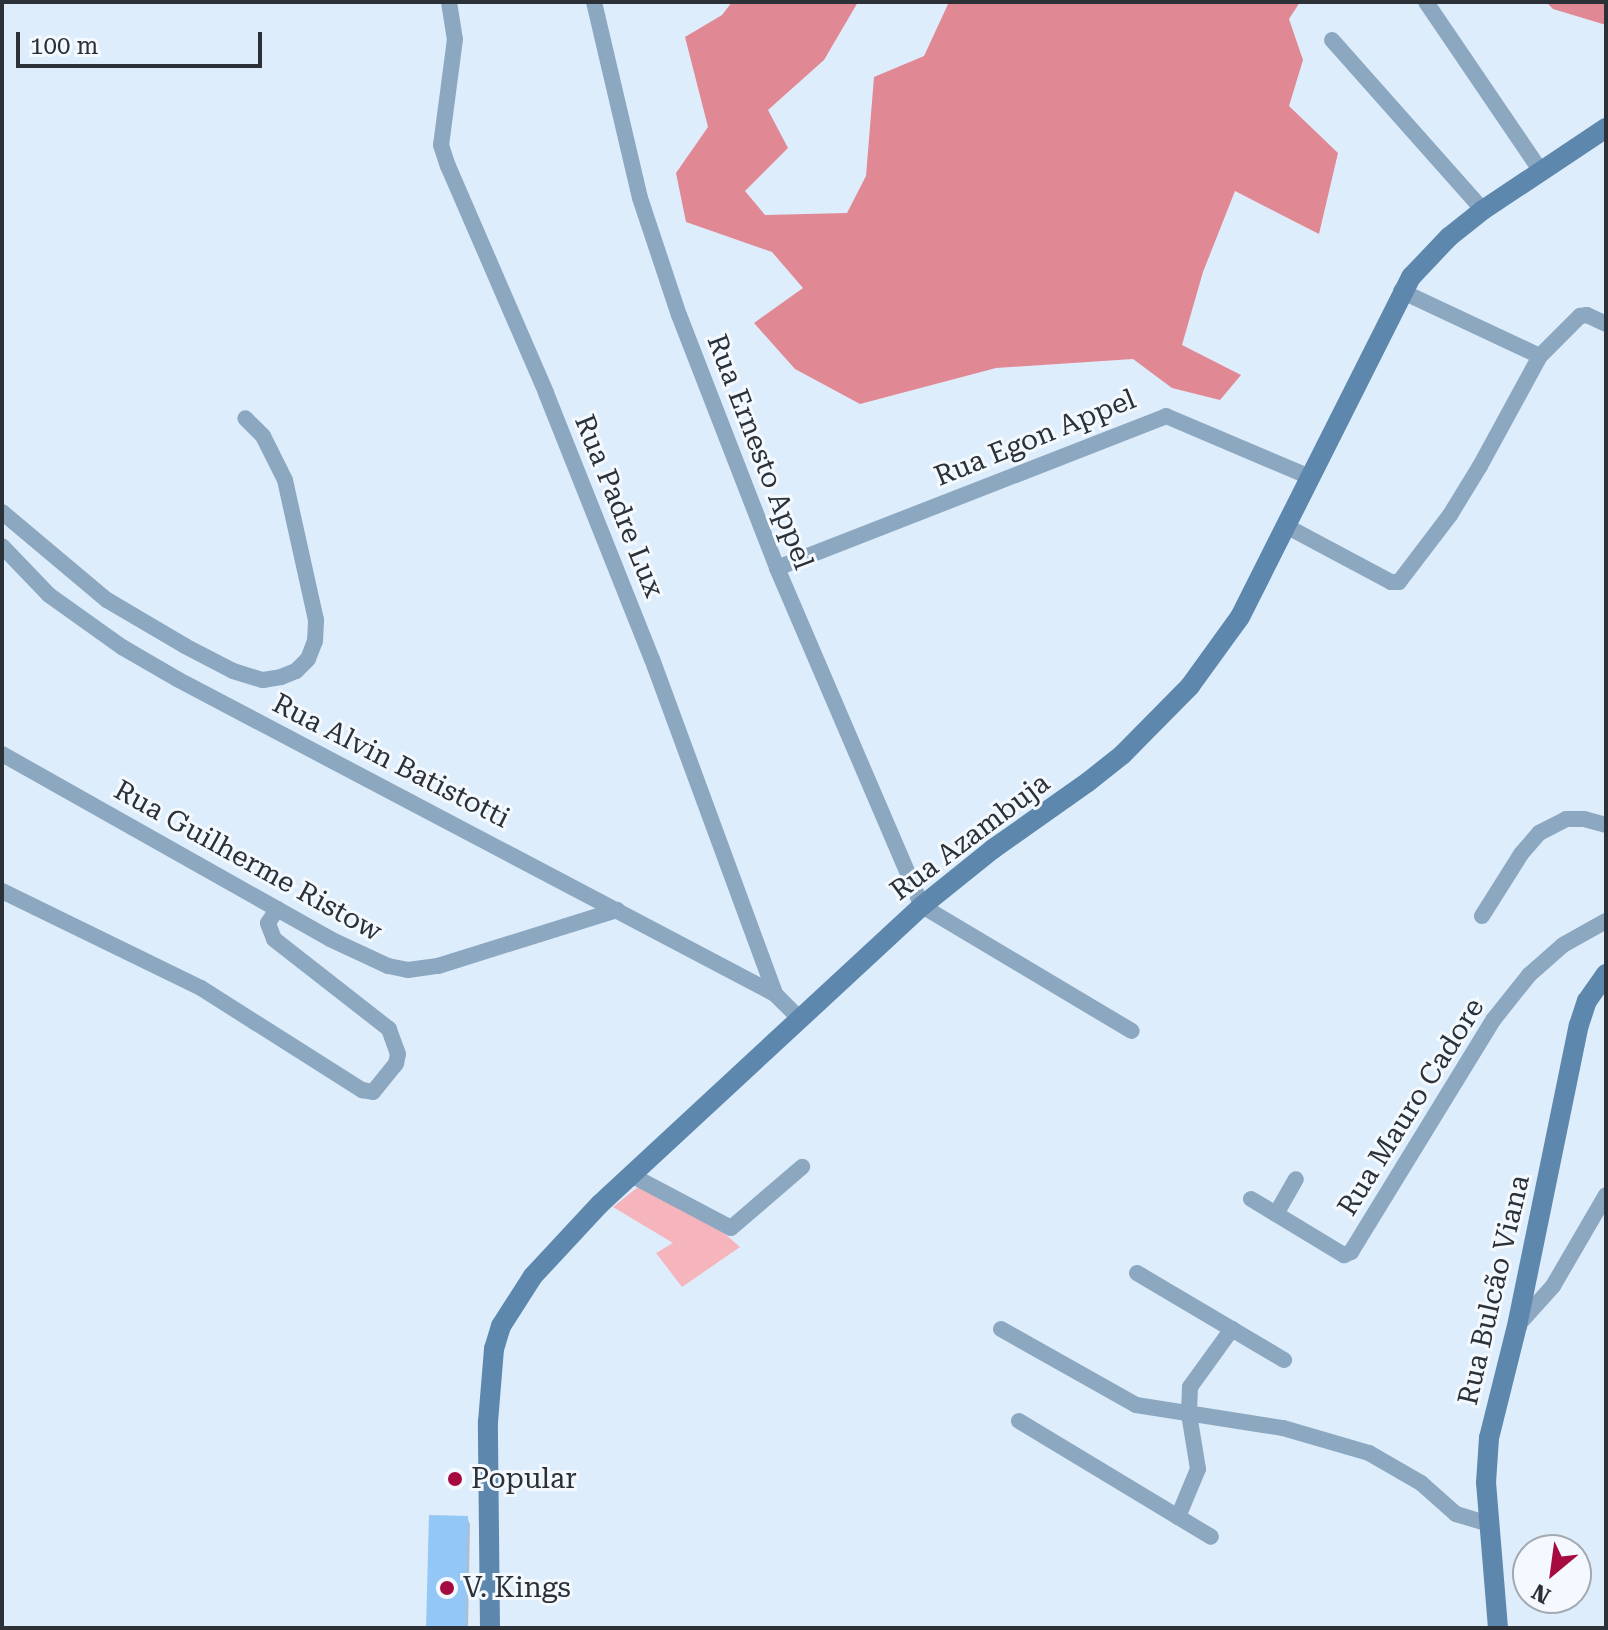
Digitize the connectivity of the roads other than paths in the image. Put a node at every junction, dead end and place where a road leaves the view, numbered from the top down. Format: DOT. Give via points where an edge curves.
graph roads {
  1 [pos="449,2"];
  2 [pos="594,2"];
  3 [pos="1426,2"];
  4 [pos="1332,40"];
  5 [pos="1606,128"];
  6 [pos="1540,170"];
  7 [pos="1483,210"];
  8 [pos="1401,291"];
  9 [pos="1606,324"];
  10 [pos="1540,356"];
  11 [pos="245,418"];
  12 [pos="1310,477"];
  13 [pos="2,512"];
  14 [pos="1286,526"];
  15 [pos="2,546"];
  16 [pos="777,568"];
  17 [pos="2,754"];
  18 [pos="1606,825"];
  19 [pos="2,891"];
  20 [pos="922,906"];
  21 [pos="277,909"];
  22 [pos="617,910"];
  23 [pos="1482,916"];
  24 [pos="1606,921"];
  25 [pos="1606,974"];
  26 [pos="775,994"];
  27 [pos="799,1018"];
  28 [pos="1132,1031"];
  29 [pos="802,1167"];
  30 [pos="631,1175"];
  31 [pos="1296,1179"];
  32 [pos="1606,1195"];
  33 [pos="1251,1199"];
  34 [pos="1276,1214"];
  35 [pos="1137,1273"];
  36 [pos="1517,1326"];
  37 [pos="1001,1329"];
  38 [pos="1232,1329"];
  39 [pos="1284,1360"];
  40 [pos="1189,1414"];
  41 [pos="1019,1421"];
  42 [pos="1178,1517"];
  43 [pos="1488,1524"];
  44 [pos="1211,1537"];
  45 [pos="490,1628"];
  46 [pos="1498,1628"];
  1 -- 26 [label="street, Rua Padre Lux" via="454,57 441,145 646,644"];
  2 -- 16 [label="street, Rua Ernesto Appel" via="654,247"];
  3 -- 6 [label="street"];
  4 -- 7 [label="street"];
  5 -- 6 [label="main road, Rua Azambuja"];
  6 -- 7 [label="main road, Rua Azambuja"];
  7 -- 8 [label="main road, Rua Azambuja" via="1425,260"];
  8 -- 10 [label="street"];
  8 -- 12 [label="main road, Rua Azambuja"];
  9 -- 10 [label="street" via="1580,316"];
  10 -- 14 [label="street" via="1473,479 1399,582"];
  11 -- 13 [label="street" via="263,436 285,480 316,620 308,659 281,677 263,680 233,671 163,634 107,600"];
  12 -- 14 [label="main road, Rua Azambuja"];
  12 -- 16 [label="street, Rua Egon Appel" via="1166,416"];
  14 -- 20 [label="main road, Rua Azambuja" via="1240,617 1190,686 1088,782"];
  15 -- 22 [label="street, Rua Alvin Batistotti" via="49,595 122,647"];
  16 -- 20 [label="street, Rua Ernesto Appel"];
  17 -- 21 [label="street, Rua Guilherme Ristow"];
  18 -- 23 [label="street" via="1584,819 1552,824 1521,854"];
  19 -- 21 [label="street" via="201,988 373,1092 396,1064 389,1029 274,939 268,923"];
  20 -- 27 [label="main road, Rua Azambuja"];
  20 -- 28 [label="street"];
  21 -- 22 [label="street, Rua Guilherme Ristow" via="368,959 408,970 472,958"];
  22 -- 26 [label="street, Rua Alvin Batistotti"];
  24 -- 34 [label="street, Rua Mauro Cadore" via="1563,945 1529,975 1494,1019 1351,1252 1344,1255"];
  25 -- 36 [label="main road, Rua Bulcão Viana" via="1587,1001 1579,1025"];
  26 -- 27 [label="street, Rua Padre Lux"];
  27 -- 30 [label="main road, Rua Azambuja"];
  29 -- 30 [label="street" via="731,1228"];
  30 -- 45 [label="main road, Rua Azambuja" via="533,1276 501,1326 488,1422"];
  31 -- 34 [label="street"];
  32 -- 36 [label="street" via="1553,1286"];
  33 -- 34 [label="street, Rua Mauro Cadore"];
  35 -- 38 [label="street"];
  36 -- 43 [label="main road, Rua Bulcão Viana" via="1489,1438"];
  37 -- 40 [label="street" via="1125,1400"];
  38 -- 39 [label="street"];
  38 -- 40 [label="street" via="1195,1377"];
  40 -- 42 [label="street" via="1198,1469"];
  40 -- 43 [label="street" via="1283,1428 1354,1448 1399,1468 1456,1514"];
  41 -- 42 [label="street"];
  42 -- 44 [label="street"];
  43 -- 46 [label="main road, Rua Bulcão Viana"];
}
